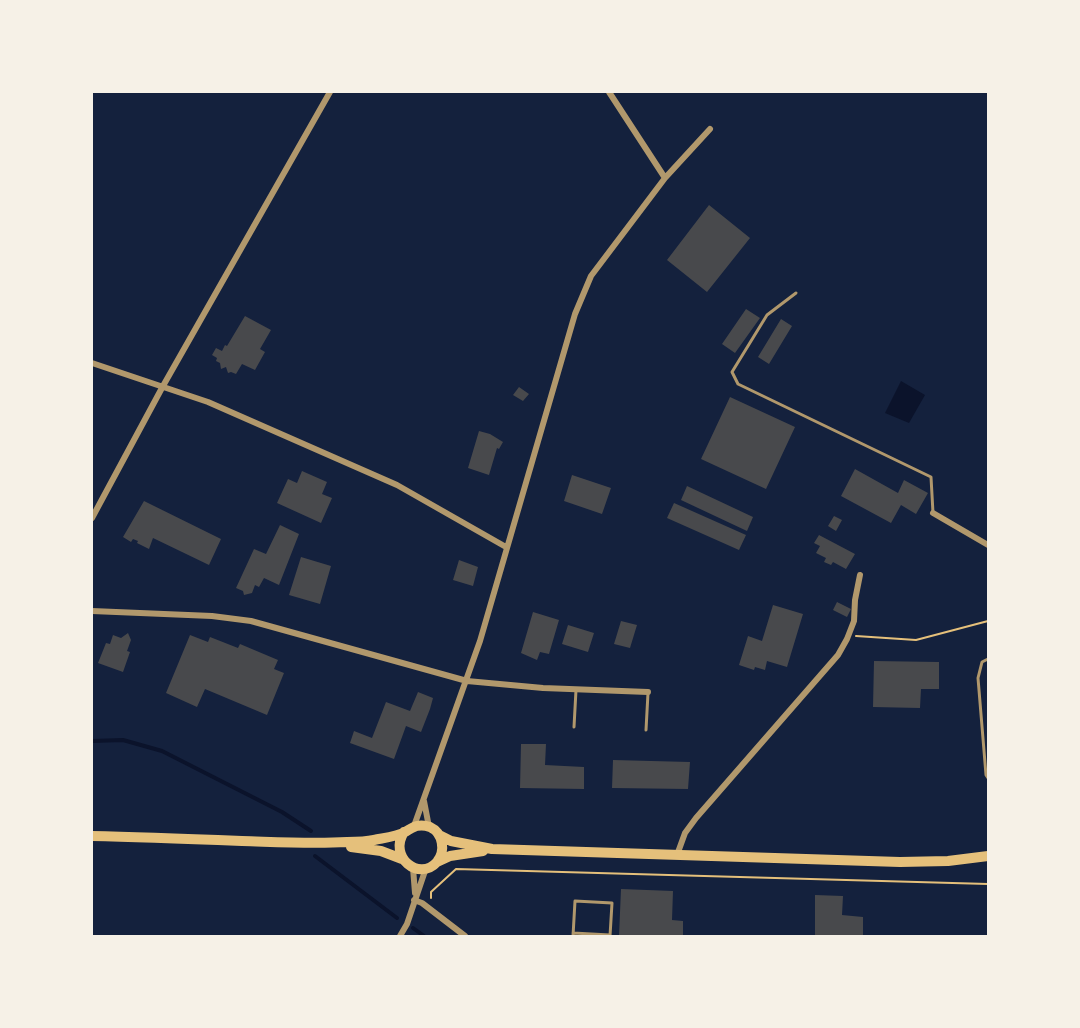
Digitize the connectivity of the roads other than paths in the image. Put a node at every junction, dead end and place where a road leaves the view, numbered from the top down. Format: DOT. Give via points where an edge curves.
graph roads {
  1 [pos="330,92"];
  2 [pos="609,92"];
  3 [pos="711,129"];
  4 [pos="665,178"];
  5 [pos="796,293"];
  6 [pos="92,363"];
  7 [pos="163,386"];
  8 [pos="933,513"];
  9 [pos="92,518"];
  10 [pos="988,544"];
  11 [pos="506,547"];
  12 [pos="860,575"];
  13 [pos="92,610"];
  14 [pos="988,659"];
  15 [pos="467,681"];
  16 [pos="576,690"];
  17 [pos="648,692"];
  18 [pos="574,727"];
  19 [pos="646,730"];
  20 [pos="988,778"];
  21 [pos="423,800"];
  22 [pos="429,827"];
  23 [pos="409,829"];
  24 [pos="439,835"];
  25 [pos="92,836"];
  26 [pos="324,843"];
  27 [pos="492,849"];
  28 [pos="677,855"];
  29 [pos="988,856"];
  30 [pos="402,859"];
  31 [pos="436,862"];
  32 [pos="413,868"];
  33 [pos="426,868"];
  34 [pos="415,898"];
  35 [pos="573,935"];
  36 [pos="400,936"];
  37 [pos="465,936"];
  38 [pos="610,936"];
  1 -- 7 [label="street"];
  2 -- 4 [label="street"];
  3 -- 4 [label="street"];
  4 -- 11 [label="street" via="591,276 575,314"];
  5 -- 8 [label="lane" via="767,315 732,372 738,384 931,477"];
  6 -- 7 [label="street"];
  7 -- 9 [label="street"];
  7 -- 11 [label="street" via="397,485"];
  8 -- 10 [label="street"];
  11 -- 15 [label="street"];
  12 -- 28 [label="street" via="854,621 838,655 696,818"];
  13 -- 15 [label="street" via="251,621"];
  14 -- 20 [label="lane" via="982,662 978,678"];
  15 -- 16 [label="street"];
  15 -- 21 [label="street"];
  16 -- 17 [label="street"];
  16 -- 18 [label="lane"];
  17 -- 19 [label="lane"];
  21 -- 22 [label="street"];
  21 -- 23 [label="street"];
  22 -- 23 [label="main road"];
  22 -- 24 [label="main road"];
  23 -- 26 [label="main road" via="372,841"];
  23 -- 30 [label="main road" via="399,845"];
  24 -- 27 [label="main road"];
  24 -- 31 [label="main road" via="443,848"];
  25 -- 26 [label="main road"];
  26 -- 30 [label="main road" via="381,851"];
  27 -- 28 [label="main road"];
  27 -- 31 [label="main road"];
  28 -- 29 [label="main road" via="900,862"];
  30 -- 32 [label="main road"];
  31 -- 33 [label="main road"];
  32 -- 33 [label="main road"];
  32 -- 34 [label="street"];
  33 -- 34 [label="street"];
  34 -- 36 [label="street"];
  34 -- 37 [label="street"];
  35 -- 38 [label="lane"];
  35 -- 38 [label="lane" via="575,901 612,903"];
}
